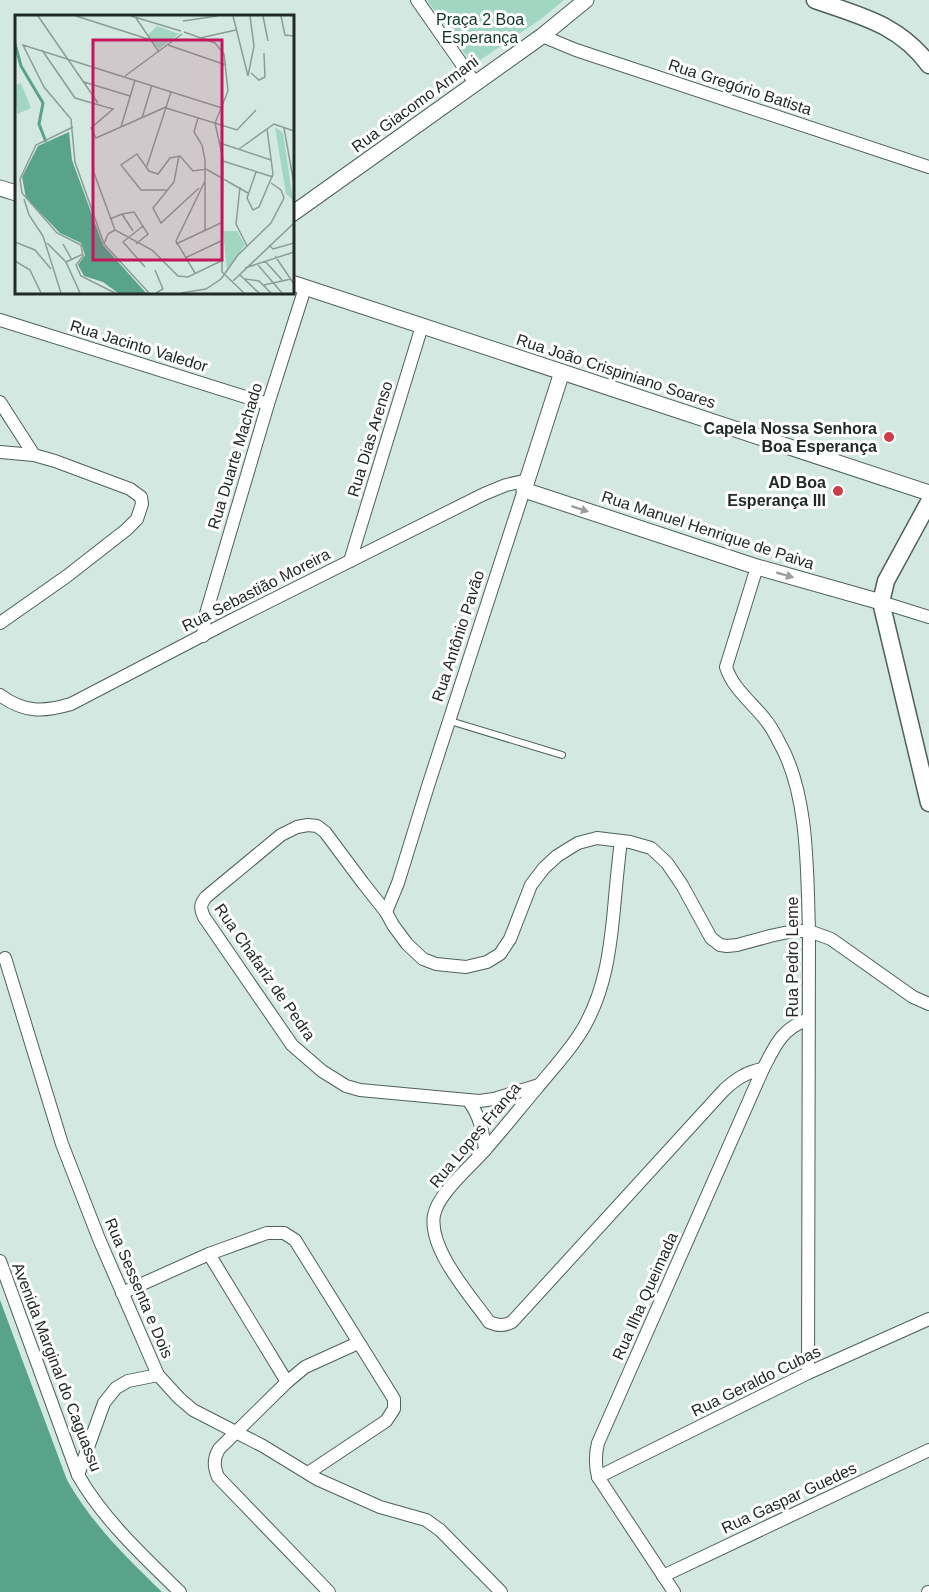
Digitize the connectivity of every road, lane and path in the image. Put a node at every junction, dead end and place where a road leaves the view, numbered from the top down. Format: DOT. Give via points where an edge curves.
graph roads {
  1 [pos="417,0"];
  2 [pos="586,0"];
  3 [pos="815,0"];
  4 [pos="542,36"];
  5 [pos="929,65"];
  6 [pos="475,83"];
  7 [pos="929,167"];
  8 [pos="0,188"];
  9 [pos="15,193"];
  10 [pos="294,213"];
  11 [pos="299,285"];
  12 [pos="0,320"];
  13 [pos="422,326"];
  14 [pos="562,372"];
  15 [pos="0,402"];
  16 [pos="268,404"];
  17 [pos="0,452"];
  18 [pos="34,455"];
  19 [pos="526,485"];
  20 [pos="929,493"];
  21 [pos="929,502"];
  22 [pos="350,561"];
  23 [pos="757,567"];
  24 [pos="881,602"];
  25 [pos="929,616"];
  26 [pos="0,623"];
  27 [pos="203,636"];
  28 [pos="0,695"];
  29 [pos="449,721"];
  30 [pos="922,746"];
  31 [pos="561,755"];
  32 [pos="929,802"];
  33 [pos="621,841"];
  34 [pos="386,912"];
  35 [pos="809,931"];
  36 [pos="5,958"];
  37 [pos="929,1004"];
  38 [pos="808,1019"];
  39 [pos="763,1069"];
  40 [pos="539,1085"];
  41 [pos="468,1100"];
  42 [pos="485,1150"];
  43 [pos="209,1254"];
  44 [pos="0,1261"];
  45 [pos="122,1293"];
  46 [pos="929,1319"];
  47 [pos="358,1343"];
  48 [pos="808,1373"];
  49 [pos="158,1375"];
  50 [pos="287,1382"];
  51 [pos="235,1432"];
  52 [pos="929,1450"];
  53 [pos="308,1473"];
  54 [pos="78,1474"];
  55 [pos="598,1477"];
  56 [pos="663,1576"];
  57 [pos="180,1592"];
  58 [pos="329,1592"];
  59 [pos="501,1592"];
  60 [pos="674,1592"];
  1 -- 6 [label="street"];
  2 -- 4 [label="street, Rua Giacomo Armani"];
  3 -- 5 [label="main road" via="890,29 912,45"];
  4 -- 6 [label="street, Rua Giacomo Armani"];
  4 -- 7 [label="street, Rua Gregório Batista"];
  6 -- 10 [label="street, Rua Giacomo Armani"];
  8 -- 9 [label="street"];
  11 -- 13 [label="street, Rua João Crispiniano Soares"];
  11 -- 16 [label="street, Rua Duarte Machado"];
  12 -- 16 [label="street, Rua Jacinto Valedor"];
  13 -- 14 [label="street, Rua João Crispiniano Soares"];
  13 -- 22 [label="street, Rua Dias Arenso"];
  14 -- 19 [label="street, Rua Antônio Pavão"];
  14 -- 20 [label="street, Rua João Crispiniano Soares"];
  15 -- 18 [label="street"];
  16 -- 27 [label="street, Rua Duarte Machado" via="205,617"];
  17 -- 18 [label="street"];
  18 -- 26 [label="street" via="130,489 141,497 141,512 126,530"];
  19 -- 22 [label="street, Rua Sebastião Moreira" via="506,485 484,494"];
  19 -- 23 [label="street, Rua Manuel Henrique de Paiva, one-way"];
  19 -- 29 [label="street, Rua Antônio Pavão"];
  21 -- 24 [label="main road" via="886,580"];
  22 -- 27 [label="street, Rua Sebastião Moreira"];
  23 -- 24 [label="street, Rua Manuel Henrique de Paiva, one-way"];
  23 -- 35 [label="street, Rua Pedro Leme" via="726,667 735,684 766,720 793,770 807,864"];
  24 -- 25 [label="street"];
  24 -- 30 [label="main road"];
  27 -- 28 [label="street, Rua Sebastião Moreira" via="71,704 35,711"];
  29 -- 31 [label="lane"];
  29 -- 34 [label="street, Rua Antônio Pavão"];
  30 -- 32 [label="main road"];
  33 -- 34 [label="street, Rua Chafariz de Pedra" via="597,838 578,843 556,856 531,885 510,939 500,954 487,962 460,967 423,959 407,944"];
  33 -- 35 [label="street, Rua Chafariz de Pedra" via="651,848 667,863 711,938 720,945"];
  33 -- 40 [label="street, Rua Lopes França" via="612,938 603,984 579,1035"];
  34 -- 41 [label="street, Rua Chafariz de Pedra" via="325,832 308,825 281,835 201,903 204,917 292,1045 322,1071 360,1090"];
  35 -- 37 [label="street" via="831,939 913,997"];
  35 -- 38 [label="street, Rua Pedro Leme"];
  36 -- 45 [label="street, Rua Sessenta e Dois" via="62,1144"];
  38 -- 39 [label="street, Rua Ilha Queimada" via="778,1041"];
  38 -- 48 [label="street, Rua Pedro Leme"];
  39 -- 42 [label="street, Rua Lopes França" via="750,1071 724,1090 513,1322 505,1326 489,1322 444,1259 434,1231 434,1216 446,1192"];
  39 -- 55 [label="street, Rua Ilha Queimada" via="598,1443"];
  40 -- 41 [label="street, Rua Chafariz de Pedra" via="494,1099"];
  40 -- 42 [label="street, Rua Lopes França"];
  41 -- 42 [label="street" via="480,1119"];
  43 -- 45 [label="street"];
  43 -- 47 [label="street" via="267,1233 284,1233 295,1240"];
  43 -- 50 [label="street"];
  44 -- 54 [label="street, Avenida Marginal do Caguassu"];
  45 -- 49 [label="street, Rua Sessenta e Dois"];
  46 -- 48 [label="street, Rua Geraldo Cubas"];
  47 -- 50 [label="street" via="305,1367"];
  47 -- 53 [label="street" via="394,1399 394,1409 386,1421"];
  48 -- 55 [label="street, Rua Geraldo Cubas"];
  49 -- 51 [label="street, Rua Sessenta e Dois" via="193,1410"];
  49 -- 54 [label="street" via="128,1381 116,1388 104,1403"];
  50 -- 51 [label="street"];
  51 -- 53 [label="street, Rua Sessenta e Dois"];
  51 -- 58 [label="street" via="215,1456 218,1478"];
  52 -- 56 [label="street, Rua Gaspar Guedes"];
  53 -- 59 [label="street, Rua Sessenta e Dois" via="380,1507 426,1520"];
  54 -- 57 [label="street, Avenida Marginal do Caguassu" via="108,1518"];
  55 -- 56 [label="street"];
  56 -- 60 [label="street"];
}
